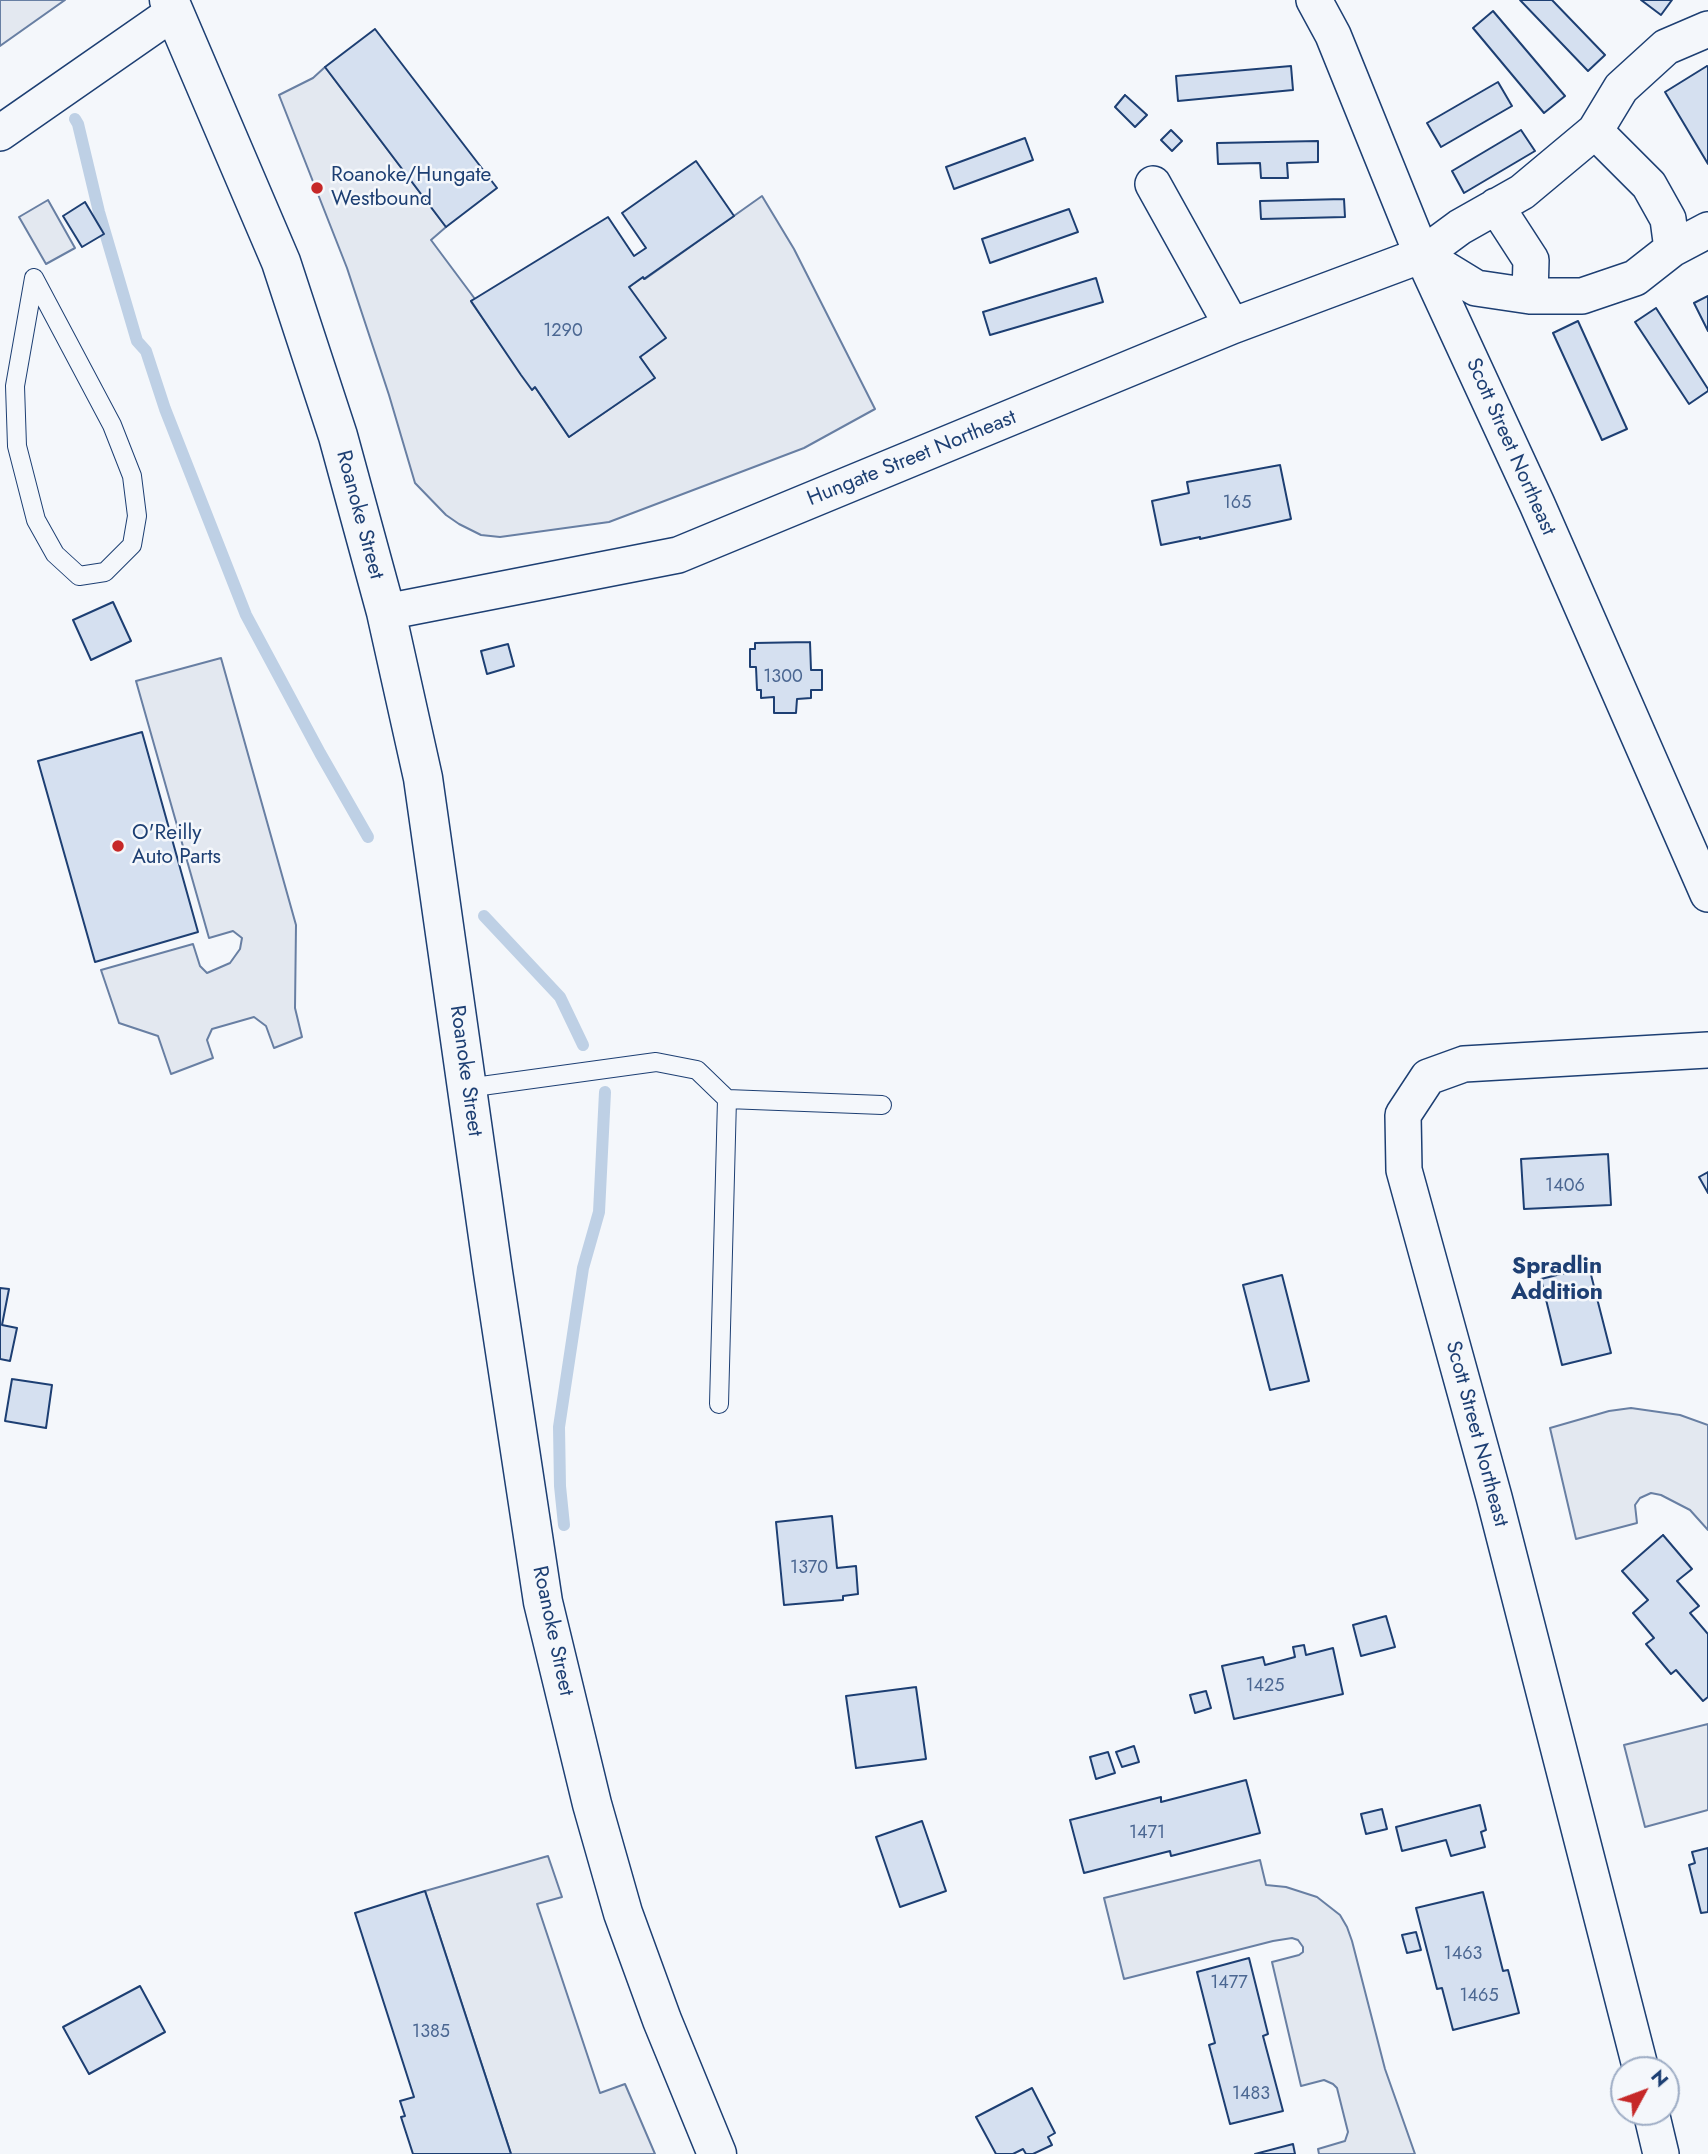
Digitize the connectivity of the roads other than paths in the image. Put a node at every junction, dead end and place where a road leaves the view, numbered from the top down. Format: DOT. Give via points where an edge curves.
graph roads {
  1 [pos="1314,0"];
  2 [pos="172,6"];
  3 [pos="1708,29"];
  4 [pos="1595,131"];
  5 [pos="0,133"];
  6 [pos="1153,184"];
  7 [pos="1496,206"];
  8 [pos="1708,229"];
  9 [pos="1672,249"];
  10 [pos="1422,255"];
  11 [pos="34,278"];
  12 [pos="1530,296"];
  13 [pos="1232,327"];
  14 [pos="386,612"];
  15 [pos="1708,894"];
  16 [pos="1708,1050"];
  17 [pos="467,1088"];
  18 [pos="727,1099"];
  19 [pos="882,1105"];
  20 [pos="719,1404"];
  21 [pos="1637,2056"];
  22 [pos="1654,2126"];
  23 [pos="717,2154"];
  24 [pos="1661,2154"];
  1 -- 10 [label="street, Scott Street Northeast" via="1333,35"];
  2 -- 5 [label="street"];
  2 -- 14 [label="main road, Roanoke Street" via="281,261 338,436"];
  3 -- 4 [label="street, Hungate Street Northeast" via="1667,47 1621,88"];
  4 -- 7 [label="street, Hungate Street Northeast" via="1522,192"];
  4 -- 9 [label="street" via="1649,185 1668,219"];
  6 -- 13 [label="street"];
  7 -- 10 [label="street, Hungate Street Northeast"];
  7 -- 12 [label="street" via="1531,260"];
  8 -- 9 [label="street"];
  9 -- 12 [label="street" via="1635,278 1582,296"];
  10 -- 12 [label="street" via="1476,288"];
  10 -- 13 [label="street, Hungate Street Northeast"];
  10 -- 15 [label="street, Scott Street Northeast"];
  11 -- 11 [label="lane" via="112,425 132,476 137,516 132,545 105,572 79,576 55,555 36,520 17,446 15,386"];
  13 -- 14 [label="street, Hungate Street Northeast" via="678,555"];
  14 -- 17 [label="main road, Roanoke Street" via="423,778"];
  16 -- 21 [label="street, Scott Street Northeast" via="1464,1064 1428,1077 1403,1115 1404,1170 1494,1497"];
  17 -- 18 [label="lane" via="656,1062 697,1070"];
  17 -- 23 [label="main road, Roanoke Street" via="543,1602 565,1697 623,1913"];
  18 -- 19 [label="lane"];
  18 -- 20 [label="lane"];
  22 -- 24 [label="street"];
}
